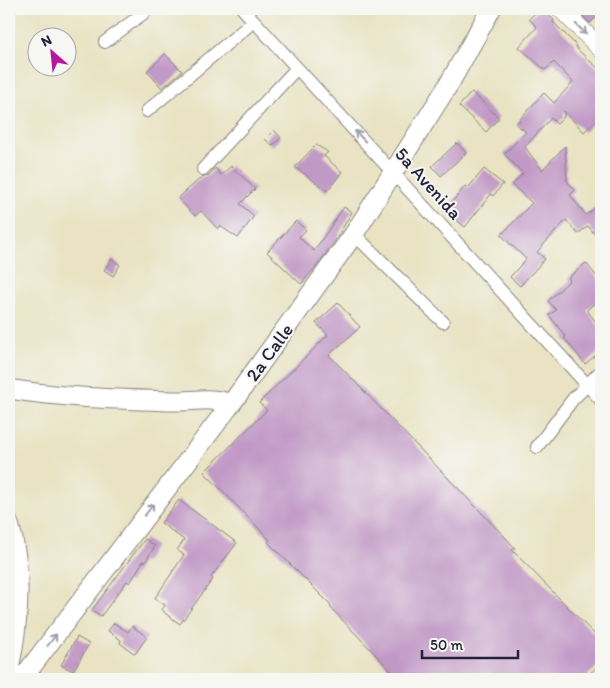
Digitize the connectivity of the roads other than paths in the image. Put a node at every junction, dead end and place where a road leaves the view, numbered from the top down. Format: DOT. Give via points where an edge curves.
graph roads {
  1 [pos="149,9"];
  2 [pos="242,9"];
  3 [pos="561,9"];
  4 [pos="490,10"];
  5 [pos="254,21"];
  6 [pos="105,42"];
  7 [pos="601,49"];
  8 [pos="297,68"];
  9 [pos="147,112"];
  10 [pos="203,169"];
  11 [pos="393,172"];
  12 [pos="354,234"];
  13 [pos="443,322"];
  14 [pos="601,371"];
  15 [pos="586,384"];
  16 [pos="9,389"];
  17 [pos="601,400"];
  18 [pos="231,404"];
  19 [pos="537,447"];
  20 [pos="9,524"];
  21 [pos="9,669"];
  22 [pos="22,679"];
  1 -- 6 [label="street"];
  2 -- 5 [label="street, 5a Avenida"];
  3 -- 7 [label="street, one-way"];
  4 -- 11 [label="main road, 2a Calle" via="449,84"];
  5 -- 8 [label="street, 5a Avenida"];
  5 -- 9 [label="street"];
  8 -- 10 [label="street"];
  11 -- 8 [label="street, 5a Avenida, one-way"];
  11 -- 12 [label="main road, 2a Calle"];
  11 -- 15 [label="street, 5a Avenida"];
  12 -- 13 [label="street"];
  12 -- 18 [label="main road, 2a Calle"];
  14 -- 15 [label="street"];
  15 -- 17 [label="street, 5a Avenida"];
  15 -- 19 [label="street"];
  16 -- 18 [label="main road" via="100,398 221,400"];
  22 -- 18 [label="main road, 2a Calle, one-way"];
  20 -- 21 [label="main road" via="18,601"];
}
